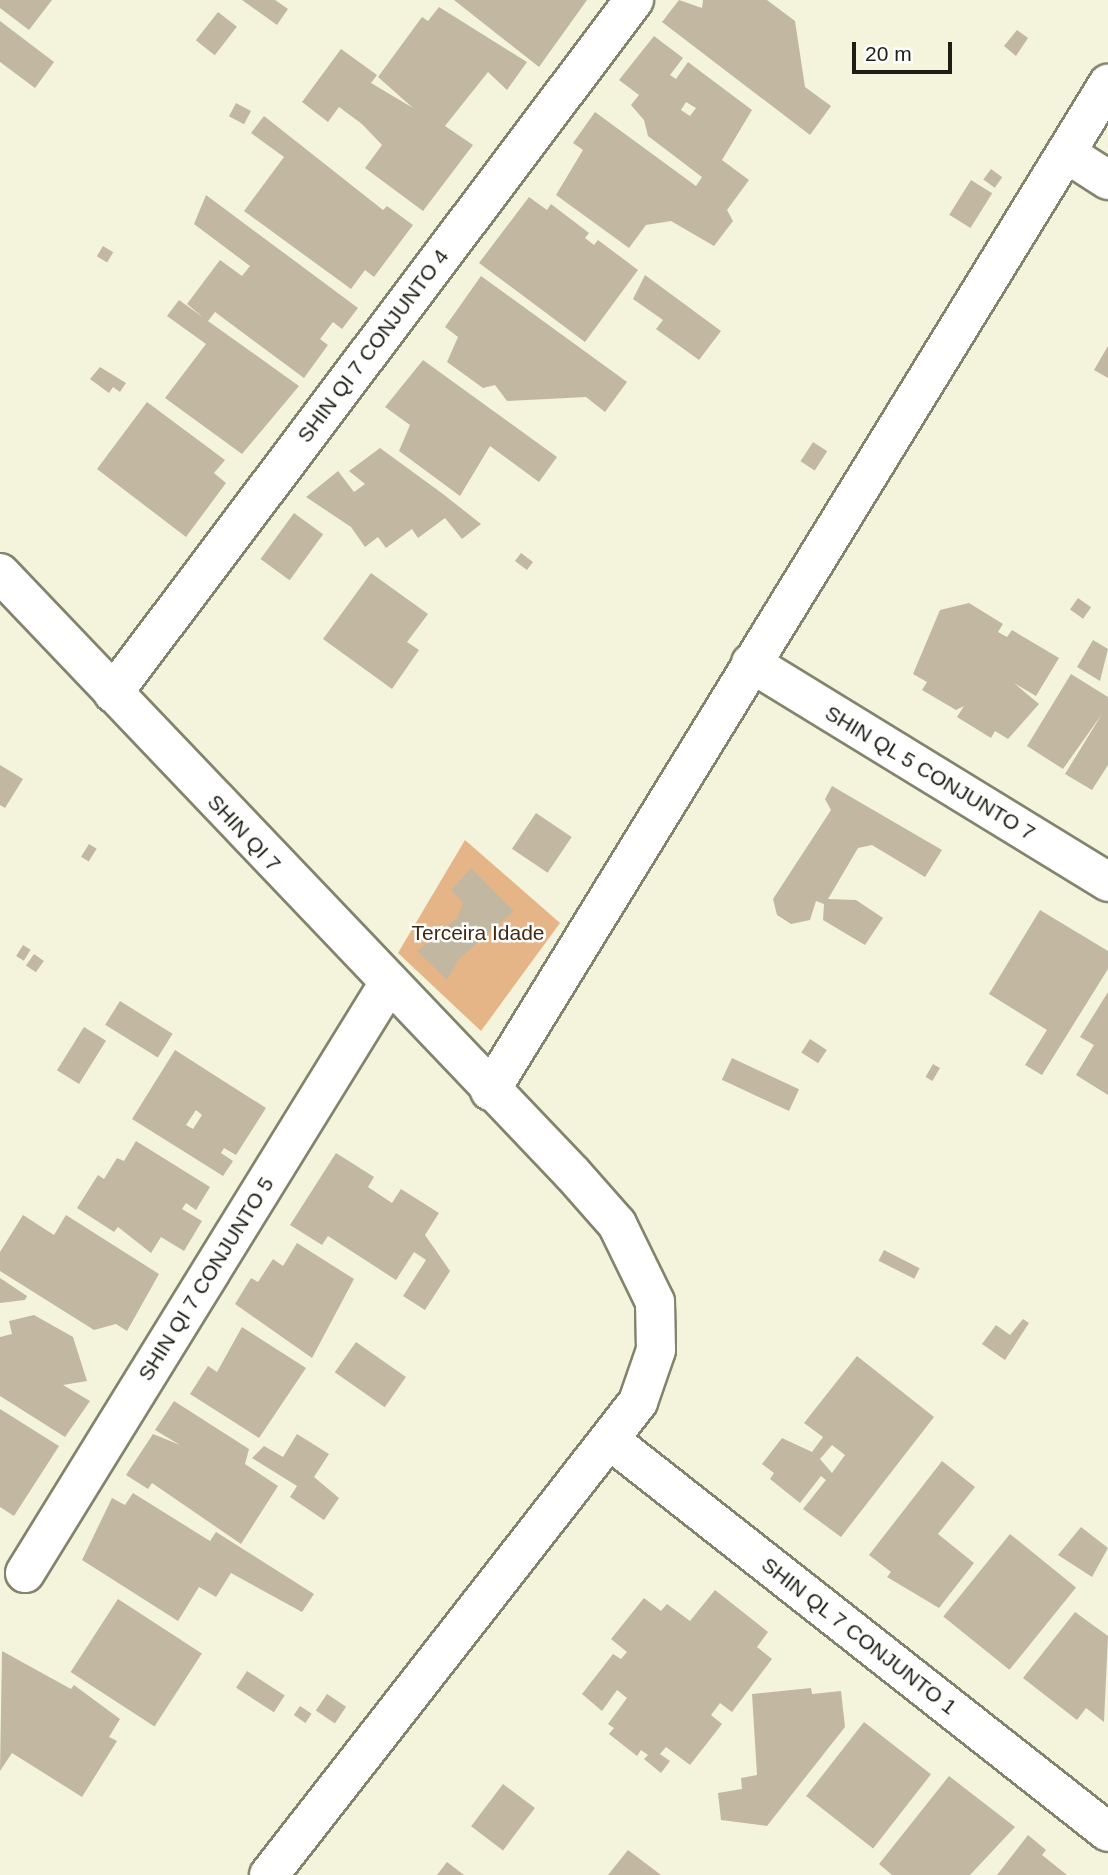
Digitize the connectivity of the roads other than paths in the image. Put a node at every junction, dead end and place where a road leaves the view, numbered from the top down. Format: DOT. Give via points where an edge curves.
graph roads {
  1 [pos="634,0"];
  2 [pos="1108,85"];
  3 [pos="1066,153"];
  4 [pos="1108,180"];
  5 [pos="0,573"];
  6 [pos="751,663"];
  7 [pos="113,693"];
  8 [pos="1108,882"];
  9 [pos="387,986"];
  10 [pos="490,1091"];
  11 [pos="611,1441"];
  12 [pos="25,1573"];
  13 [pos="1108,1832"];
  14 [pos="269,1875"];
  1 -- 7 [label="street, SHIN QI 7 CONJUNTO 4"];
  2 -- 3 [label="street"];
  3 -- 4 [label="street"];
  3 -- 6 [label="street"];
  5 -- 7 [label="street, SHIN QI 7"];
  6 -- 8 [label="street, SHIN QL 5 CONJUNTO 7"];
  6 -- 10 [label="street"];
  7 -- 9 [label="street, SHIN QI 7"];
  9 -- 10 [label="street, SHIN QI 7"];
  9 -- 12 [label="street, SHIN QI 7 CONJUNTO 5"];
  10 -- 11 [label="street, SHIN QI 7" via="617,1224 648,1279 656,1325 651,1374"];
  11 -- 13 [label="street, SHIN QL 7 CONJUNTO 1"];
  11 -- 14 [label="street, SHIN QI 7"];
}
